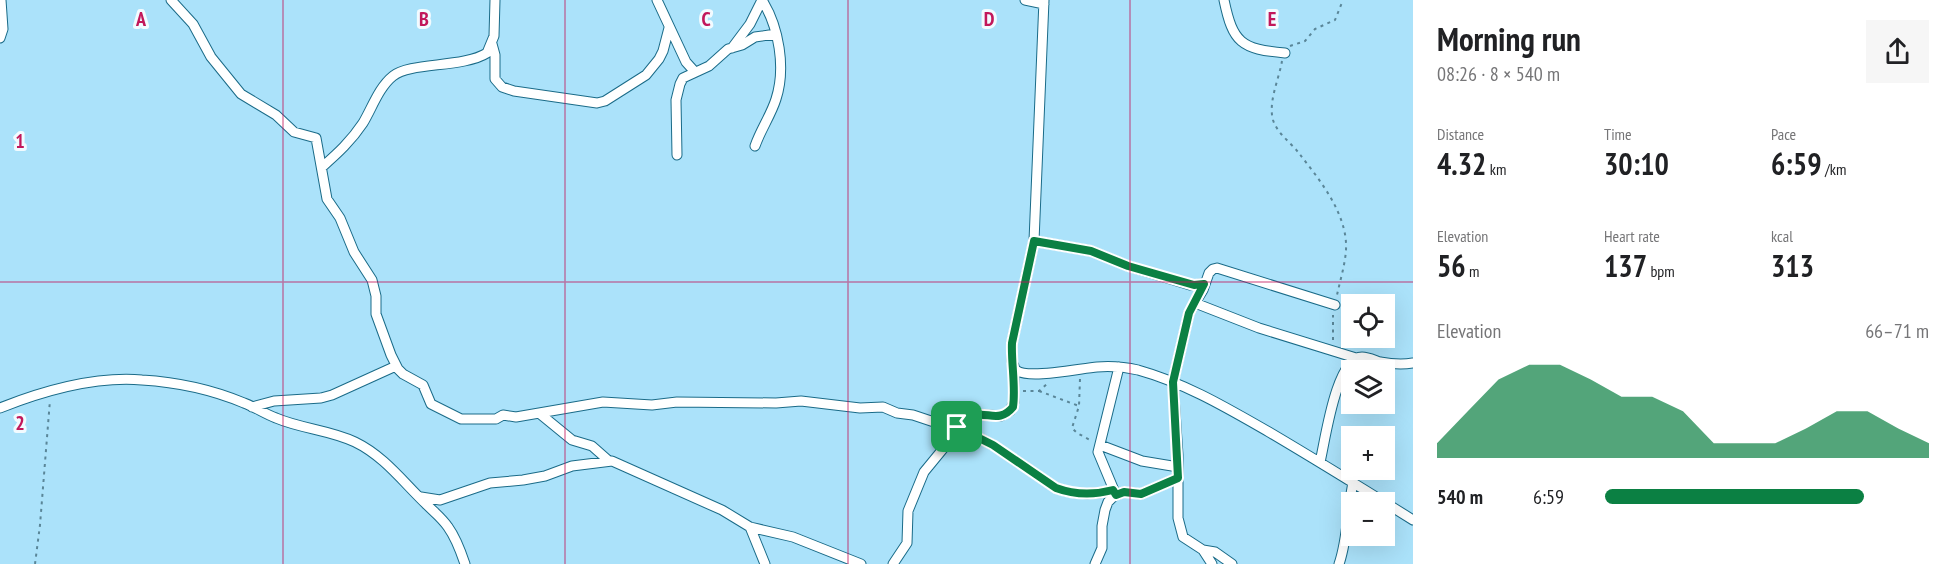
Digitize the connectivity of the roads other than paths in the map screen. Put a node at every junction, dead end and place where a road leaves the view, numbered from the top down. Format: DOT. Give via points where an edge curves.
graph roads {
  1 [pos="1,0"];
  2 [pos="171,0"];
  3 [pos="495,0"];
  4 [pos="657,0"];
  5 [pos="762,0"];
  6 [pos="1025,0"];
  7 [pos="1224,0"];
  8 [pos="1044,2"];
  9 [pos="669,28"];
  10 [pos="776,34"];
  11 [pos="0,38"];
  12 [pos="492,44"];
  13 [pos="732,48"];
  14 [pos="1284,54"];
  15 [pos="695,72"];
  16 [pos="755,146"];
  17 [pos="676,155"];
  18 [pos="322,167"];
  19 [pos="1034,241"];
  20 [pos="1204,284"];
  21 [pos="1190,285"];
  22 [pos="1196,301"];
  23 [pos="1335,305"];
  24 [pos="1356,358"];
  25 [pos="1413,363"];
  26 [pos="396,366"];
  27 [pos="1014,366"];
  28 [pos="1119,367"];
  29 [pos="1173,382"];
  30 [pos="252,407"];
  31 [pos="0,408"];
  32 [pos="538,413"];
  33 [pos="956,428"];
  34 [pos="1100,445"];
  35 [pos="609,461"];
  36 [pos="1320,462"];
  37 [pos="1178,467"];
  38 [pos="1178,478"];
  39 [pos="1353,483"];
  40 [pos="1114,492"];
  41 [pos="419,496"];
  42 [pos="1413,520"];
  43 [pos="750,527"];
  44 [pos="1203,550"];
  45 [pos="465,564"];
  46 [pos="765,564"];
  47 [pos="861,564"];
  48 [pos="894,564"];
  49 [pos="1095,564"];
  50 [pos="1212,564"];
  51 [pos="1232,564"];
  52 [pos="1339,564"];
  1 -- 11 [label="street"];
  2 -- 18 [label="street" via="193,24 211,57 241,94 276,115 294,132 316,138"];
  3 -- 12 [label="street"];
  4 -- 9 [label="street"];
  5 -- 10 [label="street"];
  5 -- 13 [label="street"];
  6 -- 8 [label="street"];
  7 -- 14 [label="street" via="1232,30 1242,43"];
  8 -- 19 [label="street"];
  9 -- 12 [label="street" via="659,59 646,75 597,103 502,87 495,79"];
  9 -- 15 [label="street"];
  10 -- 13 [label="street" via="755,37"];
  10 -- 16 [label="street" via="781,64 777,98"];
  12 -- 18 [label="street" via="487,53 477,58 394,75 349,143"];
  13 -- 15 [label="street"];
  15 -- 17 [label="street" via="683,78 677,93"];
  18 -- 26 [label="street" via="327,199 372,280 376,314"];
  19 -- 21 [label="street" via="1091,251"];
  19 -- 27 [label="street" via="1012,343"];
  20 -- 21 [label="street"];
  20 -- 22 [label="street"];
  20 -- 23 [label="street" via="1213,268 1217,268"];
  21 -- 22 [label="street"];
  22 -- 24 [label="street" via="1259,328"];
  22 -- 29 [label="street" via="1189,313"];
  24 -- 25 [label="street"];
  24 -- 36 [label="street" via="1347,367 1336,391"];
  26 -- 30 [label="street" via="333,395"];
  26 -- 32 [label="street" via="423,385 431,404 461,418"];
  27 -- 28 [label="street" via="1018,372 1054,373"];
  27 -- 33 [label="street" via="1013,407 1001,416 971,415"];
  28 -- 29 [label="street"];
  28 -- 34 [label="street"];
  29 -- 36 [label="street"];
  29 -- 37 [label="street"];
  30 -- 31 [label="street" via="206,391 142,380 93,382"];
  30 -- 41 [label="street" via="362,445"];
  32 -- 33 [label="street" via="603,402 652,405 801,401 883,407"];
  32 -- 35 [label="street" via="572,440 592,446"];
  33 -- 40 [label="street" via="993,445 1056,488 1088,494"];
  33 -- 48 [label="street" via="924,472 908,511 908,543"];
  34 -- 37 [label="street" via="1142,461"];
  34 -- 40 [label="street" via="1099,457"];
  35 -- 41 [label="street" via="572,466 523,480 490,483 440,500"];
  35 -- 43 [label="street" via="722,510"];
  36 -- 39 [label="street"];
  37 -- 38 [label="street"];
  38 -- 40 [label="street" via="1141,494"];
  38 -- 44 [label="street" via="1180,530 1185,539"];
  39 -- 42 [label="street"];
  39 -- 52 [label="street"];
  40 -- 49 [label="street" via="1105,510 1102,548"];
  41 -- 45 [label="street" via="449,527"];
  43 -- 46 [label="street"];
  43 -- 47 [label="street" via="793,537"];
  44 -- 50 [label="street"];
  44 -- 51 [label="street" via="1215,552"];
}
